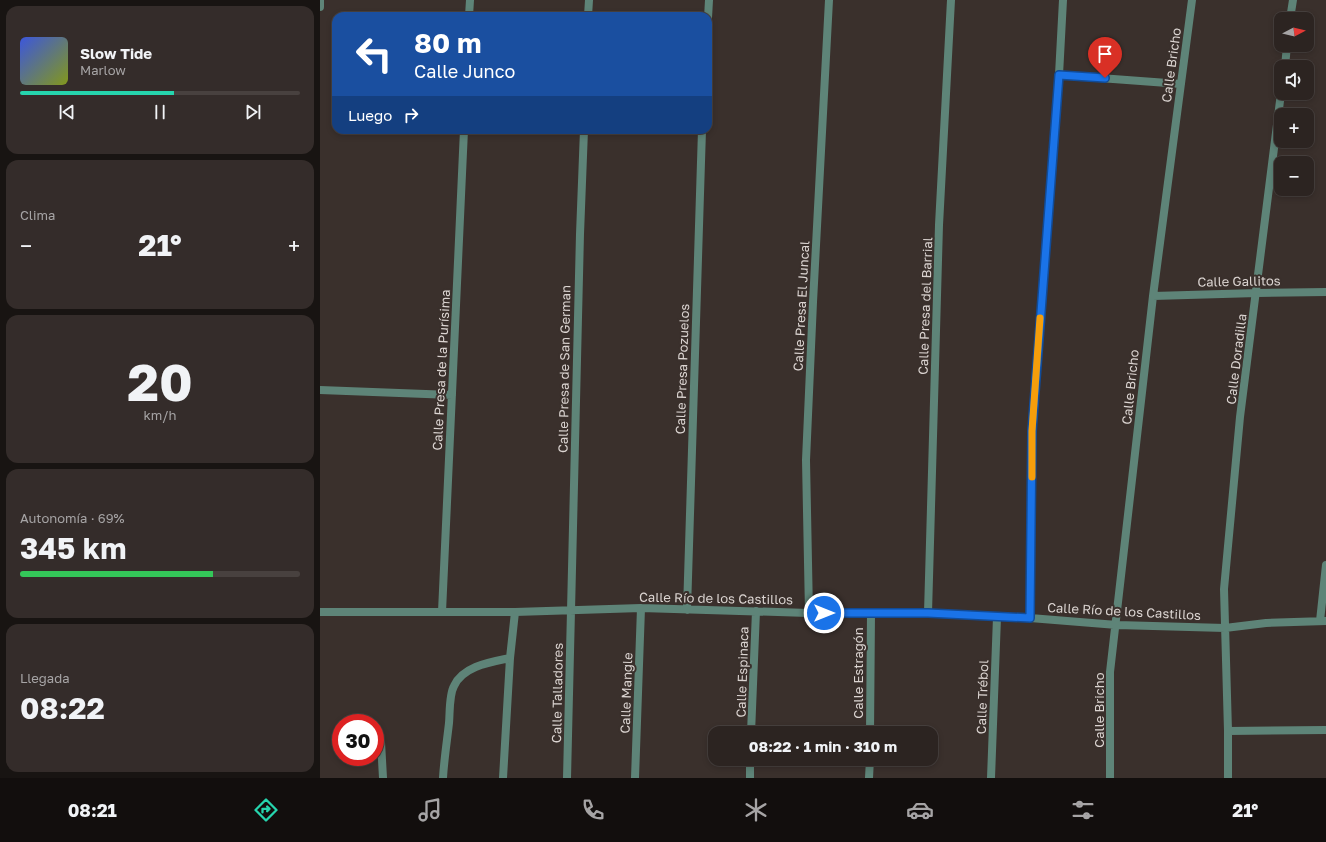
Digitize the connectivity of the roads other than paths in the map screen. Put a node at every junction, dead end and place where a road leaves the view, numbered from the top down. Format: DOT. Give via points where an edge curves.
graph roads {
  1 [pos="320,0"];
  2 [pos="470,0"];
  3 [pos="589,0"];
  4 [pos="709,0"];
  5 [pos="829,0"];
  6 [pos="951,0"];
  7 [pos="1063,0"];
  8 [pos="1192,0"];
  9 [pos="1293,0"];
  10 [pos="320,7"];
  11 [pos="469,12"];
  12 [pos="588,12"];
  13 [pos="708,12"];
  14 [pos="1291,12"];
  15 [pos="1059,75"];
  16 [pos="1181,84"];
  17 [pos="1280,100"];
  18 [pos="464,134"];
  19 [pos="584,134"];
  20 [pos="702,134"];
  21 [pos="1257,292"];
  22 [pos="1326,292"];
  23 [pos="1153,296"];
  24 [pos="320,390"];
  25 [pos="452,396"];
  26 [pos="1326,565"];
  27 [pos="641,608"];
  28 [pos="571,609"];
  29 [pos="687,610"];
  30 [pos="756,611"];
  31 [pos="320,612"];
  32 [pos="442,612"];
  33 [pos="515,612"];
  34 [pos="809,612"];
  35 [pos="871,613"];
  36 [pos="928,613"];
  37 [pos="997,617"];
  38 [pos="1030,618"];
  39 [pos="1323,621"];
  40 [pos="1117,625"];
  41 [pos="1224,628"];
  42 [pos="510,658"];
  43 [pos="752,726"];
  44 [pos="870,726"];
  45 [pos="1326,730"];
  46 [pos="1228,731"];
  47 [pos="382,766"];
  48 [pos="750,766"];
  49 [pos="870,766"];
  50 [pos="383,778"];
  51 [pos="443,778"];
  52 [pos="503,778"];
  53 [pos="567,778"];
  54 [pos="635,778"];
  55 [pos="750,778"];
  56 [pos="869,778"];
  57 [pos="991,778"];
  58 [pos="1110,778"];
  59 [pos="1228,778"];
  1 -- 10 [label="street"];
  2 -- 11 [label="street"];
  3 -- 12 [label="street"];
  4 -- 13 [label="street"];
  5 -- 34 [label="street, Calle Presa El Juncal" via="806,460"];
  6 -- 36 [label="street, Calle Presa del Barrial" via="939,225"];
  7 -- 15 [label="street"];
  8 -- 16 [label="street, Calle Bricho"];
  9 -- 14 [label="street"];
  15 -- 16 [label="street"];
  15 -- 38 [label="street" via="1032,431"];
  16 -- 23 [label="street, Calle Bricho"];
  17 -- 21 [label="street, Calle Doradilla"];
  18 -- 25 [label="street, Calle Presa de la Purísima"];
  19 -- 28 [label="street, Calle Presa de San German"];
  20 -- 29 [label="street, Calle Presa Pozuelos"];
  21 -- 22 [label="street, Calle Gallitos"];
  21 -- 23 [label="street, Calle Gallitos"];
  21 -- 41 [label="street, Calle Doradilla" via="1240,417 1224,581"];
  23 -- 40 [label="street, Calle Bricho"];
  24 -- 25 [label="street"];
  25 -- 32 [label="street, Calle Presa de la Purísima"];
  26 -- 39 [label="street"];
  27 -- 28 [label="street, Calle Río de los Castillos"];
  27 -- 29 [label="street, Calle Río de los Castillos"];
  27 -- 54 [label="street, Calle Mangle"];
  28 -- 33 [label="street, Calle Río de los Castillos"];
  28 -- 53 [label="street, Calle Talladores"];
  29 -- 30 [label="street, Calle Río de los Castillos"];
  30 -- 34 [label="street, Calle Río de los Castillos"];
  30 -- 43 [label="street, Calle Espinaca"];
  31 -- 32 [label="street, Calle Río de los Castillos"];
  32 -- 33 [label="street, Calle Río de los Castillos"];
  33 -- 42 [label="street"];
  34 -- 35 [label="street, Calle Río de los Castillos"];
  35 -- 36 [label="street, Calle Río de los Castillos"];
  35 -- 44 [label="street, Calle Estragón"];
  36 -- 37 [label="street, Calle Río de los Castillos"];
  37 -- 38 [label="street, Calle Río de los Castillos"];
  37 -- 57 [label="street, Calle Trébol"];
  38 -- 40 [label="street, Calle Río de los Castillos"];
  39 -- 41 [label="street, Calle Río de los Castillos" via="1266,623"];
  40 -- 41 [label="street, Calle Río de los Castillos"];
  40 -- 58 [label="street, Calle Bricho" via="1110,672"];
  41 -- 46 [label="street, Calle Doradilla"];
  42 -- 51 [label="street" via="488,662 472,669 454,686"];
  42 -- 52 [label="street"];
  45 -- 46 [label="street"];
  46 -- 59 [label="street, Calle Doradilla"];
  47 -- 50 [label="street"];
  48 -- 55 [label="street"];
  49 -- 56 [label="street"];
}
